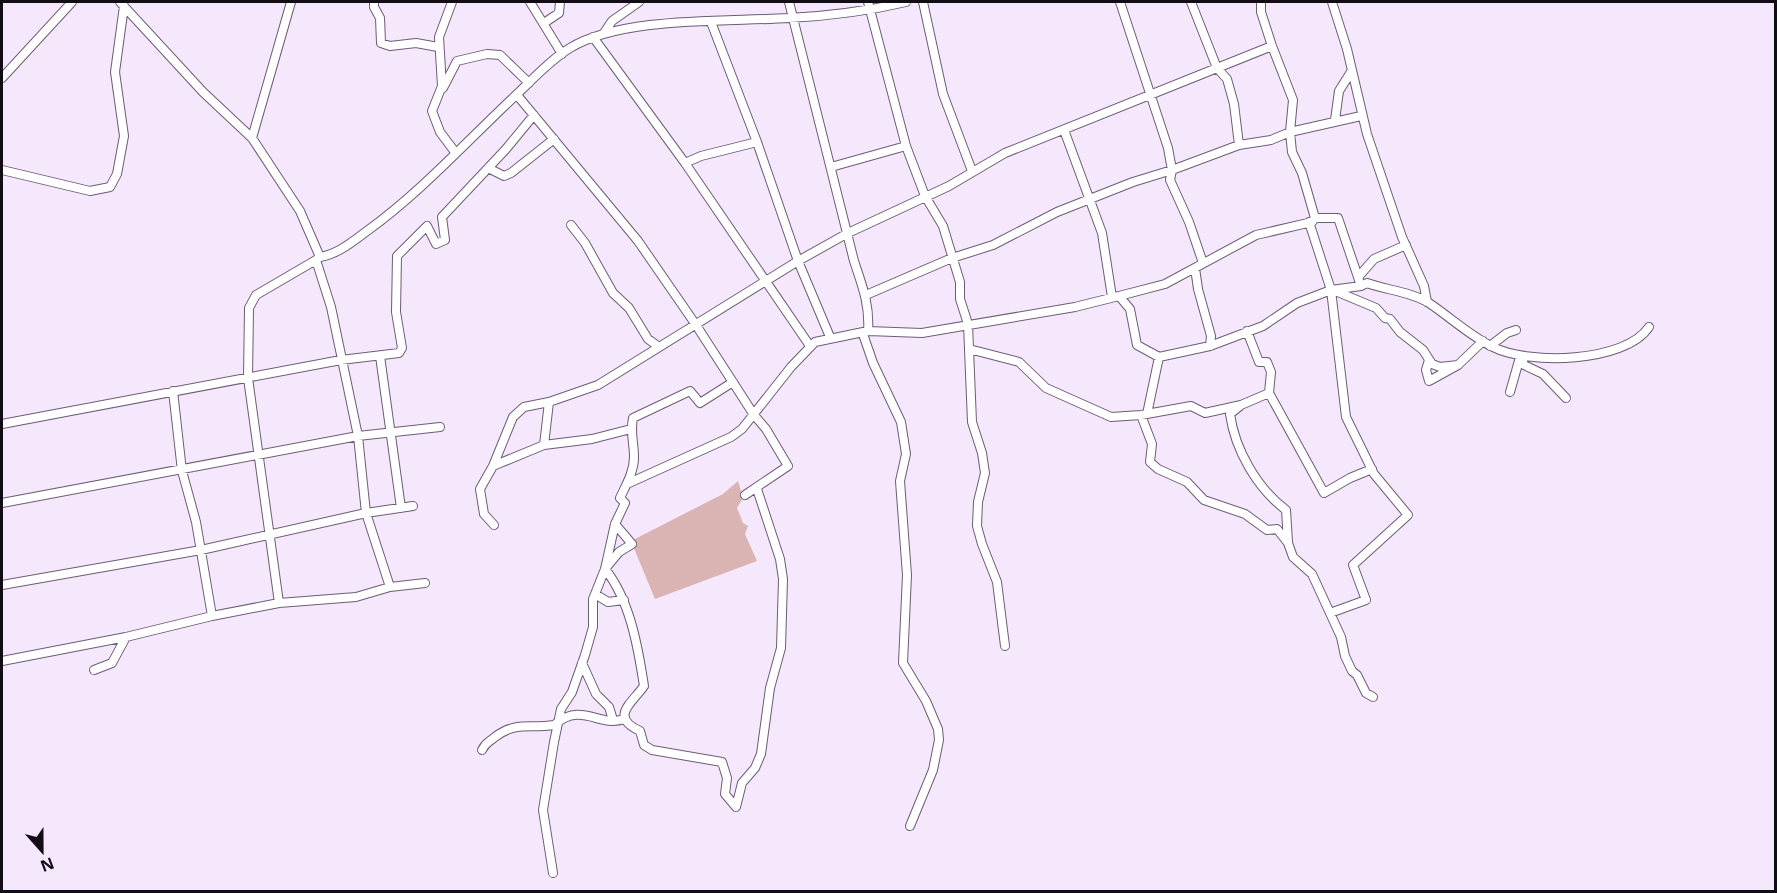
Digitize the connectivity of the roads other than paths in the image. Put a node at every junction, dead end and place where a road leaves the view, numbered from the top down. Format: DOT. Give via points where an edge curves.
graph roads {
  1 [pos="72,2"];
  2 [pos="291,2"];
  3 [pos="374,2"];
  4 [pos="452,2"];
  5 [pos="530,2"];
  6 [pos="560,2"];
  7 [pos="639,2"];
  8 [pos="789,2"];
  9 [pos="906,2"];
  10 [pos="922,2"];
  11 [pos="1120,2"];
  12 [pos="1191,2"];
  13 [pos="1260,2"];
  14 [pos="1332,2"];
  15 [pos="122,4"];
  16 [pos="869,6"];
  17 [pos="793,18"];
  18 [pos="711,22"];
  19 [pos="544,23"];
  20 [pos="604,33"];
  21 [pos="593,37"];
  22 [pos="1272,46"];
  23 [pos="438,47"];
  24 [pos="562,54"];
  25 [pos="1217,68"];
  26 [pos="1351,72"];
  27 [pos="2,78"];
  28 [pos="529,83"];
  29 [pos="441,92"];
  30 [pos="1149,94"];
  31 [pos="517,95"];
  32 [pos="534,115"];
  33 [pos="1361,116"];
  34 [pos="1335,120"];
  35 [pos="1064,130"];
  36 [pos="1290,132"];
  37 [pos="252,138"];
  38 [pos="554,139"];
  39 [pos="757,142"];
  40 [pos="1239,145"];
  41 [pos="906,146"];
  42 [pos="455,152"];
  43 [pos="685,164"];
  44 [pos="831,167"];
  45 [pos="488,168"];
  46 [pos="1172,170"];
  47 [pos="2,171"];
  48 [pos="972,171"];
  49 [pos="925,196"];
  50 [pos="1091,198"];
  51 [pos="1312,220"];
  52 [pos="571,225"];
  53 [pos="848,233"];
  54 [pos="1406,245"];
  55 [pos="952,258"];
  56 [pos="318,259"];
  57 [pos="798,261"];
  58 [pos="1203,263"];
  59 [pos="1195,268"];
  60 [pos="1359,276"];
  61 [pos="764,282"];
  62 [pos="1361,286"];
  63 [pos="1331,290"];
  64 [pos="866,295"];
  65 [pos="1115,297"];
  66 [pos="1427,302"];
  67 [pos="968,324"];
  68 [pos="696,325"];
  69 [pos="1649,327"];
  70 [pos="1516,330"];
  71 [pos="1246,331"];
  72 [pos="866,332"];
  73 [pos="830,337"];
  74 [pos="1483,341"];
  75 [pos="810,346"];
  76 [pos="1210,346"];
  77 [pos="1490,346"];
  78 [pos="659,347"];
  79 [pos="969,348"];
  80 [pos="380,356"];
  81 [pos="1521,356"];
  82 [pos="1160,357"];
  83 [pos="1428,358"];
  84 [pos="341,360"];
  85 [pos="1458,365"];
  86 [pos="248,378"];
  87 [pos="733,382"];
  88 [pos="173,391"];
  89 [pos="1510,392"];
  90 [pos="1269,393"];
  91 [pos="1566,398"];
  92 [pos="549,402"];
  93 [pos="1241,405"];
  94 [pos="754,415"];
  95 [pos="1144,415"];
  96 [pos="2,424"];
  97 [pos="440,427"];
  98 [pos="631,429"];
  99 [pos="390,431"];
  100 [pos="358,436"];
  101 [pos="544,445"];
  102 [pos="257,457"];
  103 [pos="493,466"];
  104 [pos="1372,469"];
  105 [pos="182,471"];
  106 [pos="629,483"];
  107 [pos="757,489"];
  108 [pos="745,495"];
  109 [pos="2,503"];
  110 [pos="412,506"];
  111 [pos="401,508"];
  112 [pos="366,513"];
  113 [pos="615,524"];
  114 [pos="494,525"];
  115 [pos="270,536"];
  116 [pos="1288,543"];
  117 [pos="201,550"];
  118 [pos="605,569"];
  119 [pos="426,583"];
  120 [pos="2,585"];
  121 [pos="390,586"];
  122 [pos="595,594"];
  123 [pos="624,600"];
  124 [pos="279,603"];
  125 [pos="1330,613"];
  126 [pos="212,616"];
  127 [pos="126,637"];
  128 [pos="1005,646"];
  129 [pos="2,661"];
  130 [pos="582,663"];
  131 [pos="94,670"];
  132 [pos="1372,698"];
  133 [pos="624,718"];
  134 [pos="560,719"];
  135 [pos="613,720"];
  136 [pos="482,750"];
  137 [pos="910,826"];
  138 [pos="553,873"];
  1 -- 27 [label="street"];
  2 -- 37 [label="street"];
  3 -- 23 [label="street" via="380,18 381,43"];
  4 -- 23 [label="street"];
  5 -- 19 [label="street"];
  6 -- 19 [label="street" via="559,13"];
  7 -- 20 [label="street" via="612,21"];
  8 -- 17 [label="street"];
  9 -- 16 [label="street"];
  10 -- 48 [label="street" via="943,94"];
  11 -- 30 [label="street"];
  12 -- 25 [label="street"];
  13 -- 22 [label="street"];
  14 -- 26 [label="street"];
  15 -- 37 [label="street" via="203,92"];
  15 -- 47 [label="street" via="115,72 124,136 117,174 110,187 90,191"];
  16 -- 17 [label="street"];
  16 -- 41 [label="street"];
  17 -- 18 [label="street"];
  17 -- 44 [label="street"];
  18 -- 20 [label="street"];
  18 -- 39 [label="street"];
  19 -- 24 [label="street"];
  20 -- 21 [label="street"];
  21 -- 24 [label="street"];
  21 -- 43 [label="street"];
  22 -- 25 [label="street"];
  22 -- 36 [label="street" via="1293,100"];
  23 -- 29 [label="street"];
  24 -- 28 [label="street"];
  25 -- 30 [label="street"];
  25 -- 40 [label="street" via="1227,79"];
  26 -- 33 [label="street"];
  26 -- 34 [label="street" via="1339,91"];
  28 -- 29 [label="street" via="500,55 487,54 457,61"];
  28 -- 31 [label="street"];
  29 -- 42 [label="street" via="432,111 434,122"];
  30 -- 35 [label="street"];
  30 -- 46 [label="street"];
  31 -- 32 [label="street"];
  31 -- 42 [label="street"];
  32 -- 38 [label="street"];
  32 -- 45 [label="street"];
  33 -- 34 [label="street"];
  33 -- 54 [label="street"];
  34 -- 36 [label="street"];
  35 -- 48 [label="street" via="1005,153"];
  35 -- 50 [label="street"];
  36 -- 40 [label="street" via="1271,140"];
  36 -- 51 [label="street"];
  37 -- 56 [label="street" via="300,211"];
  38 -- 45 [label="street" via="511,173 504,176"];
  38 -- 68 [label="street" via="619,216"];
  39 -- 43 [label="street"];
  39 -- 57 [label="street"];
  40 -- 46 [label="street"];
  41 -- 44 [label="street"];
  41 -- 49 [label="street"];
  42 -- 56 [label="street" via="394,211 344,248"];
  43 -- 61 [label="street"];
  44 -- 53 [label="street"];
  45 -- 80 [label="street" via="442,217 444,240 436,244 427,226 397,256 396,312 402,348 396,354"];
  46 -- 50 [label="street"];
  46 -- 58 [label="street" via="1170,180"];
  48 -- 49 [label="street"];
  49 -- 53 [label="street"];
  49 -- 55 [label="street" via="943,226"];
  50 -- 55 [label="street" via="993,245"];
  50 -- 65 [label="street"];
  51 -- 58 [label="street" via="1256,235"];
  51 -- 60 [label="street" via="1338,218"];
  51 -- 63 [label="street"];
  52 -- 78 [label="street" via="613,292 629,308 648,339"];
  53 -- 57 [label="street"];
  53 -- 64 [label="street"];
  54 -- 60 [label="street" via="1374,258"];
  54 -- 66 [label="street"];
  55 -- 64 [label="street"];
  55 -- 67 [label="street"];
  56 -- 84 [label="street"];
  56 -- 86 [label="street" via="276,282 252,301"];
  57 -- 61 [label="street"];
  57 -- 73 [label="street"];
  58 -- 59 [label="street"];
  59 -- 65 [label="street" via="1164,284"];
  59 -- 76 [label="street"];
  60 -- 62 [label="street"];
  61 -- 68 [label="street"];
  61 -- 75 [label="street"];
  62 -- 63 [label="street"];
  62 -- 66 [label="street" via="1367,283"];
  63 -- 71 [label="street" via="1297,303 1263,326"];
  63 -- 83 [label="street" via="1376,308"];
  63 -- 104 [label="street" via="1346,417"];
  64 -- 72 [label="street"];
  65 -- 67 [label="street"];
  65 -- 82 [label="street" via="1130,309 1137,345"];
  66 -- 74 [label="street"];
  67 -- 72 [label="street" via="922,333"];
  67 -- 79 [label="street"];
  68 -- 78 [label="street"];
  68 -- 87 [label="street"];
  69 -- 81 [label="street" via="1636,341 1606,352 1579,357"];
  70 -- 77 [label="street"];
  71 -- 76 [label="street"];
  71 -- 90 [label="street" via="1255,358 1267,362"];
  72 -- 73 [label="street"];
  72 -- 137 [label="street" via="873,363 901,422 906,454 900,481 907,575 903,663 926,702 939,740 933,770"];
  73 -- 75 [label="street"];
  74 -- 77 [label="street"];
  74 -- 85 [label="street"];
  75 -- 94 [label="street"];
  76 -- 82 [label="street"];
  77 -- 81 [label="street"];
  78 -- 92 [label="street" via="598,385"];
  79 -- 95 [label="street" via="1019,362 1046,388 1111,417"];
  79 -- 128 [label="street" via="972,422 985,473 977,526 997,582"];
  80 -- 84 [label="street"];
  80 -- 99 [label="street"];
  81 -- 89 [label="street"];
  81 -- 91 [label="street" via="1524,365 1544,374"];
  82 -- 95 [label="street"];
  83 -- 85 [label="street" via="1440,367"];
  83 -- 85 [label="street" via="1426,370 1430,381"];
  84 -- 86 [label="street"];
  84 -- 100 [label="street"];
  86 -- 88 [label="street"];
  86 -- 102 [label="street"];
  87 -- 94 [label="street"];
  87 -- 98 [label="street" via="700,403 690,391 654,407 633,418"];
  88 -- 96 [label="street"];
  88 -- 105 [label="street"];
  90 -- 93 [label="street"];
  90 -- 104 [label="street" via="1324,493"];
  92 -- 101 [label="street"];
  92 -- 103 [label="street" via="530,404 515,415"];
  93 -- 95 [label="street" via="1206,413 1191,406"];
  93 -- 116 [label="street" via="1230,414 1235,438 1252,474 1269,497 1286,510"];
  94 -- 106 [label="street" via="730,437"];
  94 -- 107 [label="street" via="788,466"];
  95 -- 116 [label="street" via="1152,444 1150,462 1187,482 1204,500 1245,514 1267,530 1277,529"];
  97 -- 99 [label="street"];
  98 -- 101 [label="street"];
  98 -- 106 [label="street" via="634,458"];
  99 -- 100 [label="street"];
  99 -- 111 [label="street"];
  100 -- 102 [label="street"];
  100 -- 112 [label="street"];
  101 -- 103 [label="street"];
  102 -- 105 [label="street"];
  102 -- 115 [label="street"];
  103 -- 114 [label="street" via="480,489 484,514"];
  104 -- 125 [label="street" via="1408,515 1353,565 1366,600"];
  105 -- 109 [label="street"];
  105 -- 117 [label="street"];
  106 -- 113 [label="street" via="620,498 625,503"];
  107 -- 108 [label="street"];
  107 -- 133 [label="street" via="780,559 781,648 770,688 761,754 742,783 736,807 725,794 727,778 722,762 652,750 644,744 640,731"];
  110 -- 111 [label="street"];
  111 -- 112 [label="street"];
  112 -- 115 [label="street"];
  112 -- 121 [label="street"];
  113 -- 118 [label="street"];
  113 -- 118 [label="street" via="632,544"];
  115 -- 117 [label="street"];
  115 -- 124 [label="street"];
  116 -- 125 [label="street" via="1293,557 1312,574"];
  117 -- 120 [label="street"];
  117 -- 126 [label="street"];
  118 -- 122 [label="street"];
  118 -- 123 [label="street"];
  119 -- 121 [label="street"];
  121 -- 124 [label="street" via="356,597"];
  122 -- 123 [label="street" via="608,602"];
  122 -- 130 [label="street" via="593,627"];
  123 -- 133 [label="street" via="644,686 628,704"];
  124 -- 126 [label="street"];
  125 -- 132 [label="street" via="1352,671"];
  126 -- 127 [label="street"];
  127 -- 129 [label="street"];
  127 -- 131 [label="street" via="112,663"];
  130 -- 134 [label="street"];
  130 -- 135 [label="street"];
  133 -- 135 [label="street"];
  134 -- 135 [label="street" via="579,713"];
  134 -- 136 [label="street" via="549,726 527,724 503,730 487,741"];
  134 -- 138 [label="street" via="543,802"];
}
